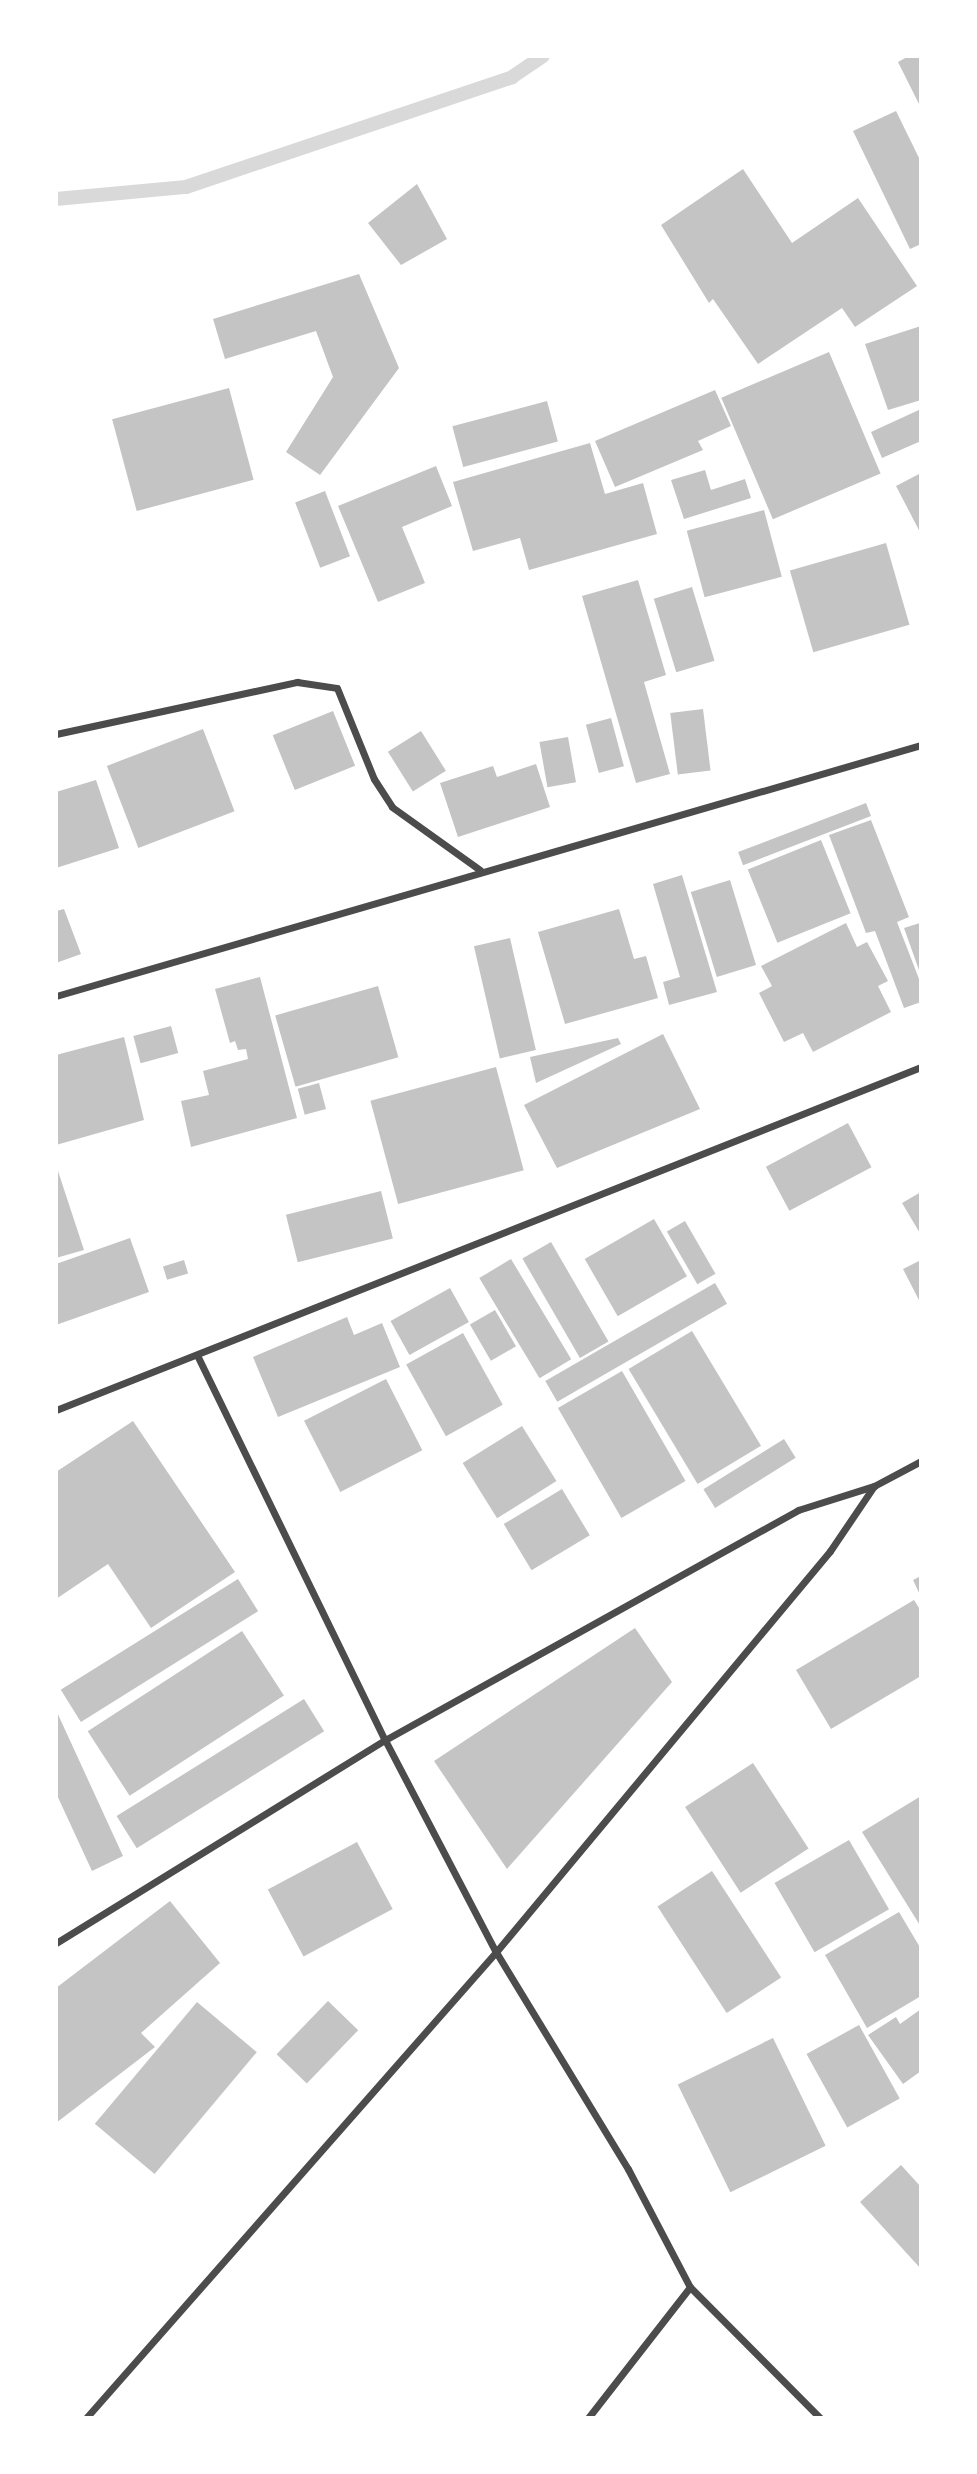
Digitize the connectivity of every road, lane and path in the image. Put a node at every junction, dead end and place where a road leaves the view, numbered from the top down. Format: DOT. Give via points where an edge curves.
graph roads {
  1 [pos="56,734"];
  2 [pos="921,745"];
  3 [pos="480,870"];
  4 [pos="56,996"];
  5 [pos="921,1067"];
  6 [pos="197,1355"];
  7 [pos="56,1410"];
  8 [pos="921,1461"];
  9 [pos="874,1486"];
  10 [pos="385,1740"];
  11 [pos="56,1943"];
  12 [pos="496,1952"];
  13 [pos="690,2287"];
  14 [pos="86,2418"];
  15 [pos="588,2418"];
  16 [pos="820,2418"];
  1 -- 3 [label="street" via="297,682 337,688 374,779 392,807"];
  2 -- 3 [label="street"];
  3 -- 4 [label="street"];
  5 -- 6 [label="street"];
  6 -- 7 [label="street"];
  6 -- 10 [label="street"];
  8 -- 9 [label="street"];
  9 -- 10 [label="street" via="798,1510"];
  9 -- 12 [label="street" via="830,1551"];
  10 -- 11 [label="street"];
  10 -- 12 [label="street"];
  12 -- 13 [label="street" via="628,2169"];
  12 -- 14 [label="street"];
  13 -- 15 [label="street"];
  13 -- 16 [label="street"];
}
